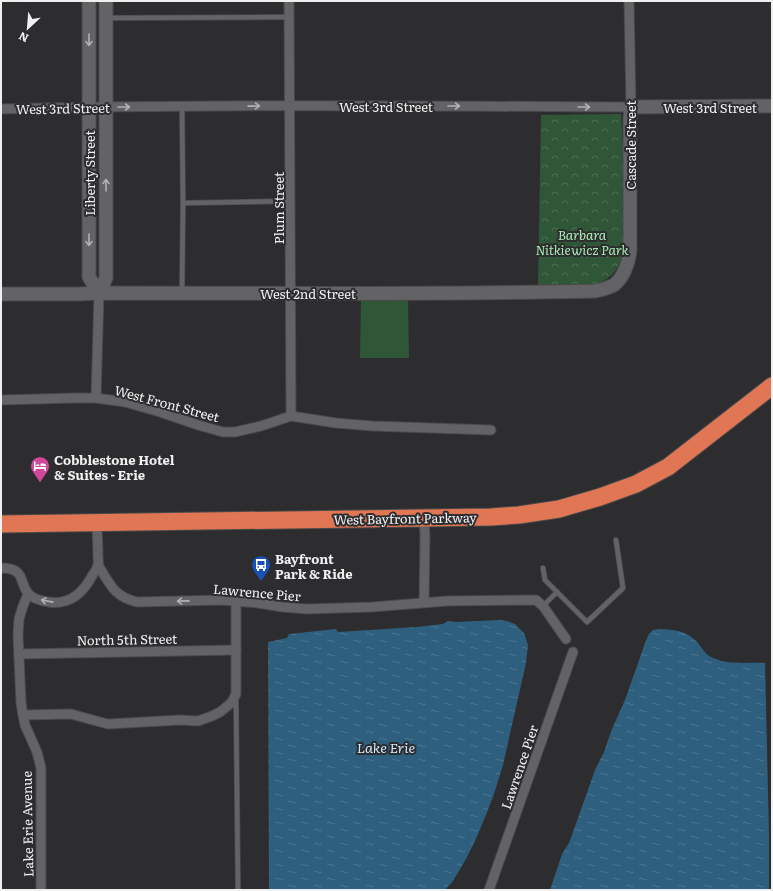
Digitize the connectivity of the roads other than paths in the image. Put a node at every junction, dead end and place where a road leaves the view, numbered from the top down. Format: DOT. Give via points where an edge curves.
graph roads {
  1 [pos="89,1"];
  2 [pos="106,1"];
  3 [pos="289,1"];
  4 [pos="629,1"];
  5 [pos="106,18"];
  6 [pos="290,18"];
  7 [pos="290,106"];
  8 [pos="772,106"];
  9 [pos="89,107"];
  10 [pos="106,107"];
  11 [pos="182,107"];
  12 [pos="631,107"];
  13 [pos="1,109"];
  14 [pos="291,201"];
  15 [pos="184,203"];
  16 [pos="614,284"];
  17 [pos="99,293"];
  18 [pos="182,293"];
  19 [pos="290,293"];
  20 [pos="1,294"];
  21 [pos="770,391"];
  22 [pos="96,398"];
  23 [pos="1,400"];
  24 [pos="291,416"];
  25 [pos="491,430"];
  26 [pos="424,517"];
  27 [pos="97,523"];
  28 [pos="1,524"];
  29 [pos="616,540"];
  30 [pos="98,565"];
  31 [pos="1,568"];
  32 [pos="543,568"];
  33 [pos="557,592"];
  34 [pos="28,594"];
  35 [pos="236,601"];
  36 [pos="424,602"];
  37 [pos="543,606"];
  38 [pos="566,639"];
  39 [pos="236,650"];
  40 [pos="573,652"];
  41 [pos="19,654"];
  42 [pos="236,694"];
  43 [pos="23,715"];
  44 [pos="41,890"];
  45 [pos="238,890"];
  46 [pos="489,890"];
  1 -- 9 [label="street, Liberty Street, one-way"];
  2 -- 5 [label="street, Liberty Street"];
  3 -- 6 [label="street, Plum Street"];
  4 -- 12 [label="street, Cascade Street"];
  5 -- 6 [label="lane"];
  5 -- 10 [label="street, Liberty Street"];
  6 -- 7 [label="street, Plum Street"];
  11 -- 7 [label="street, West 3rd Street, one-way"];
  7 -- 12 [label="street, West 3rd Street, one-way"];
  7 -- 14 [label="street, Plum Street"];
  8 -- 12 [label="street, West 3rd Street"];
  9 -- 10 [label="street, West 3rd Street"];
  9 -- 13 [label="street, West 3rd Street"];
  9 -- 17 [label="street, Liberty Street, one-way" via="89,277"];
  10 -- 11 [label="street, West 3rd Street, one-way"];
  17 -- 10 [label="street, Liberty Street, one-way" via="106,278"];
  11 -- 15 [label="lane"];
  12 -- 16 [label="street, Cascade Street" via="630,257 621,277"];
  14 -- 15 [label="lane"];
  14 -- 19 [label="street, Plum Street"];
  15 -- 18 [label="lane"];
  16 -- 19 [label="street, West 2nd Street" via="595,291"];
  17 -- 18 [label="street, West 2nd Street"];
  17 -- 20 [label="street, West 2nd Street"];
  17 -- 22 [label="street, Liberty Street"];
  18 -- 19 [label="street, West 2nd Street"];
  19 -- 24 [label="street, Plum Street"];
  21 -- 26 [label="highway, West Bayfront Parkway" via="668,467 623,490 581,504 539,513"];
  22 -- 23 [label="street, West Front Street"];
  22 -- 24 [label="street, West Front Street" via="125,402 223,432 261,426"];
  24 -- 25 [label="street, West Front Street" via="372,426"];
  26 -- 27 [label="highway, West Bayfront Parkway"];
  26 -- 36 [label="street"];
  27 -- 28 [label="highway, West Bayfront Parkway"];
  27 -- 30 [label="street"];
  29 -- 33 [label="lane" via="623,588 587,622"];
  30 -- 34 [label="street, one-way" via="81,592 68,601 46,602"];
  35 -- 30 [label="street, Lawrence Pier, one-way" via="137,602 118,594"];
  31 -- 34 [label="street" via="17,572"];
  32 -- 33 [label="lane" via="545,580"];
  33 -- 37 [label="lane"];
  34 -- 41 [label="street, Lake Erie Avenue" via="19,619"];
  35 -- 36 [label="street, Lawrence Pier" via="307,609 347,609"];
  35 -- 39 [label="street"];
  36 -- 37 [label="street, Lawrence Pier" via="530,599"];
  37 -- 38 [label="street"];
  39 -- 41 [label="street, North 5th Street"];
  39 -- 42 [label="street"];
  40 -- 46 [label="street, Lawrence Pier"];
  41 -- 43 [label="street, Lake Erie Avenue"];
  42 -- 43 [label="street" via="230,704 220,712 198,721 108,724 71,714"];
  42 -- 45 [label="lane"];
  43 -- 44 [label="street, Lake Erie Avenue" via="41,768"];
}
